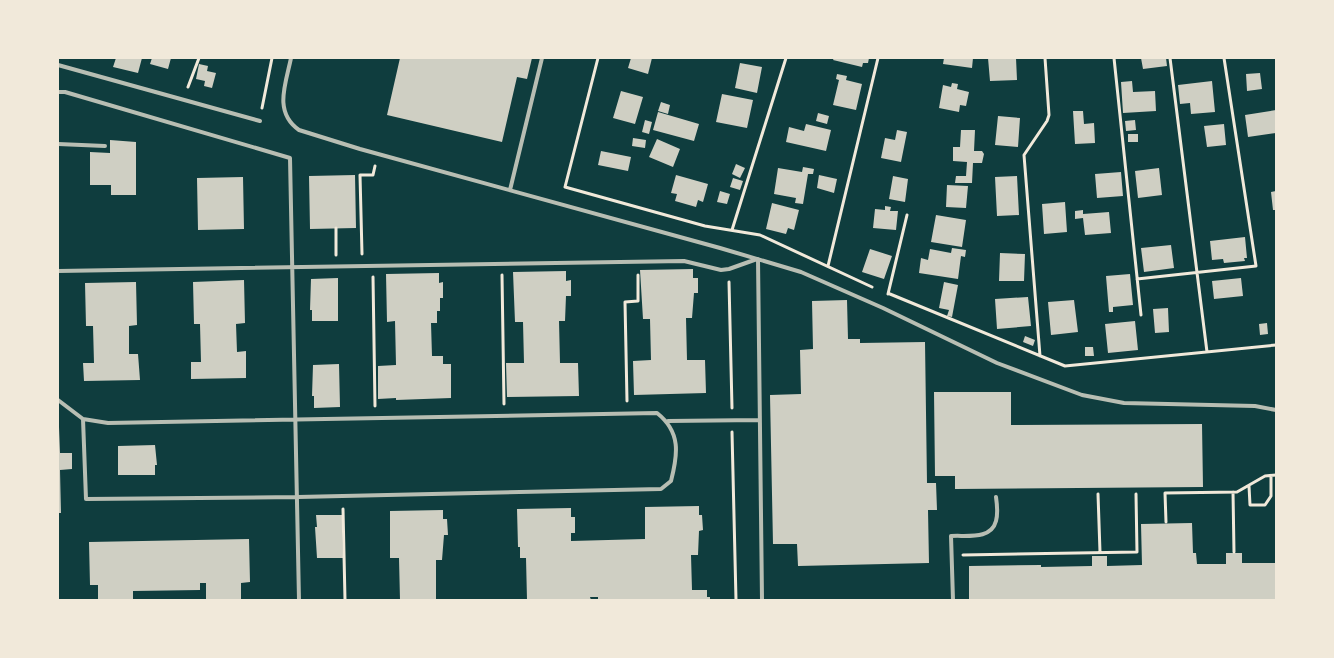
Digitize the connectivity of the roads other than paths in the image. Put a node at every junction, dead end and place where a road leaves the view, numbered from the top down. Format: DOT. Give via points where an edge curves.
graph roads {
  1 [pos="291,58"];
  2 [pos="542,58"];
  3 [pos="58,65"];
  4 [pos="58,92"];
  5 [pos="260,121"];
  6 [pos="58,144"];
  7 [pos="105,146"];
  8 [pos="510,190"];
  9 [pos="758,259"];
  10 [pos="293,268"];
  11 [pos="58,271"];
  12 [pos="58,400"];
  13 [pos="1276,410"];
  14 [pos="83,419"];
  15 [pos="296,419"];
  16 [pos="760,420"];
  17 [pos="668,421"];
  18 [pos="298,497"];
  19 [pos="996,497"];
  20 [pos="299,600"];
  21 [pos="762,600"];
  22 [pos="953,600"];
  1 -- 8 [label="lane" via="283,104 290,124 299,130"];
  2 -- 8 [label="lane"];
  3 -- 5 [label="lane"];
  4 -- 10 [label="lane" via="290,158"];
  6 -- 7 [label="lane"];
  8 -- 9 [label="lane"];
  9 -- 10 [label="lane" via="721,270 684,261"];
  9 -- 13 [label="lane" via="801,272 997,363 1082,395 1124,403 1255,406"];
  9 -- 16 [label="lane"];
  10 -- 11 [label="lane"];
  10 -- 15 [label="lane"];
  12 -- 14 [label="lane"];
  14 -- 15 [label="lane" via="108,423"];
  14 -- 18 [label="lane" via="86,499"];
  15 -- 17 [label="lane" via="657,413"];
  15 -- 18 [label="lane"];
  16 -- 17 [label="lane"];
  16 -- 21 [label="lane"];
  17 -- 18 [label="lane" via="674,434 676,452 671,482 661,489"];
  18 -- 20 [label="lane"];
  19 -- 22 [label="lane" via="997,520 992,530 983,535 951,536"];
}
